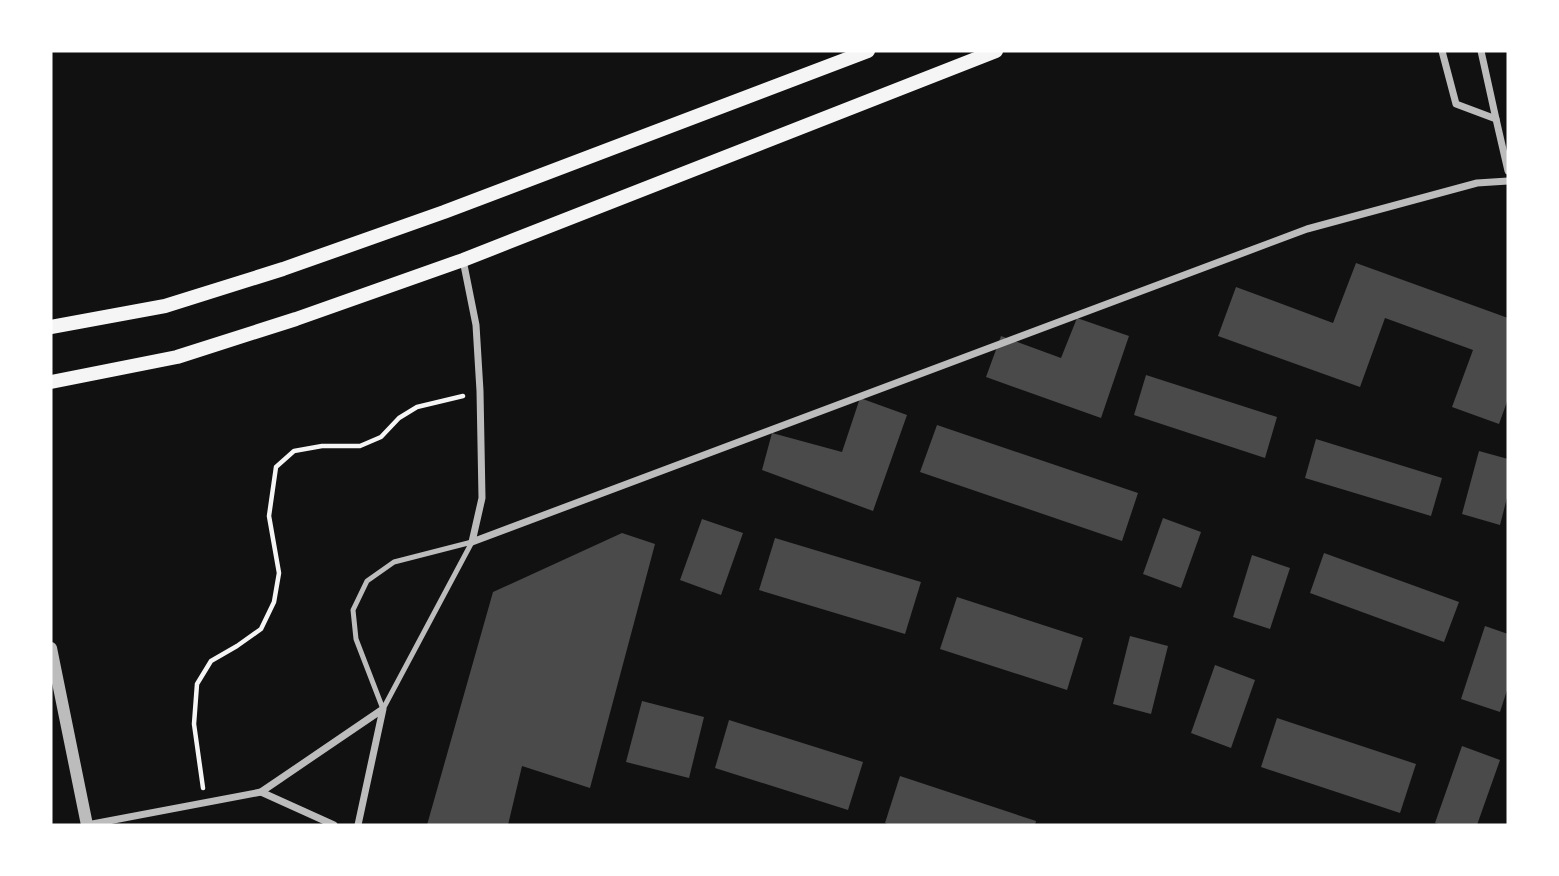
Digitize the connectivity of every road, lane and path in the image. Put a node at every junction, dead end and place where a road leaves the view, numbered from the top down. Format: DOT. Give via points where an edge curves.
graph roads {
  1 [pos="868,51"];
  2 [pos="996,51"];
  3 [pos="1442,51"];
  4 [pos="1481,51"];
  5 [pos="1496,119"];
  6 [pos="1508,171"];
  7 [pos="1508,181"];
  8 [pos="463,260"];
  9 [pos="51,327"];
  10 [pos="51,382"];
  11 [pos="480,391"];
  12 [pos="472,542"];
  13 [pos="51,648"];
  14 [pos="383,709"];
  15 [pos="261,792"];
  16 [pos="205,802"];
  17 [pos="87,825"];
  18 [pos="334,825"];
  19 [pos="358,825"];
  1 -- 9 [label="main road" via="283,269 165,306"];
  2 -- 8 [label="main road"];
  3 -- 5 [label="street" via="1456,104"];
  4 -- 5 [label="street"];
  5 -- 6 [label="street"];
  7 -- 12 [label="street" via="1477,183 1307,229"];
  8 -- 10 [label="main road" via="177,357"];
  8 -- 11 [label="street" via="476,325"];
  11 -- 12 [label="street" via="482,498"];
  11 -- 16 [label="path" via="417,407 381,437 360,446 295,450 276,467 269,516 279,573 274,602 261,629 211,661 197,684 194,724"];
  12 -- 14 [label="lane"];
  12 -- 14 [label="lane" via="394,562 367,581 353,610 356,639"];
  13 -- 17 [label="street"];
  14 -- 15 [label="street"];
  14 -- 19 [label="street"];
  15 -- 16 [label="street"];
  15 -- 18 [label="street"];
  16 -- 17 [label="street"];
}
